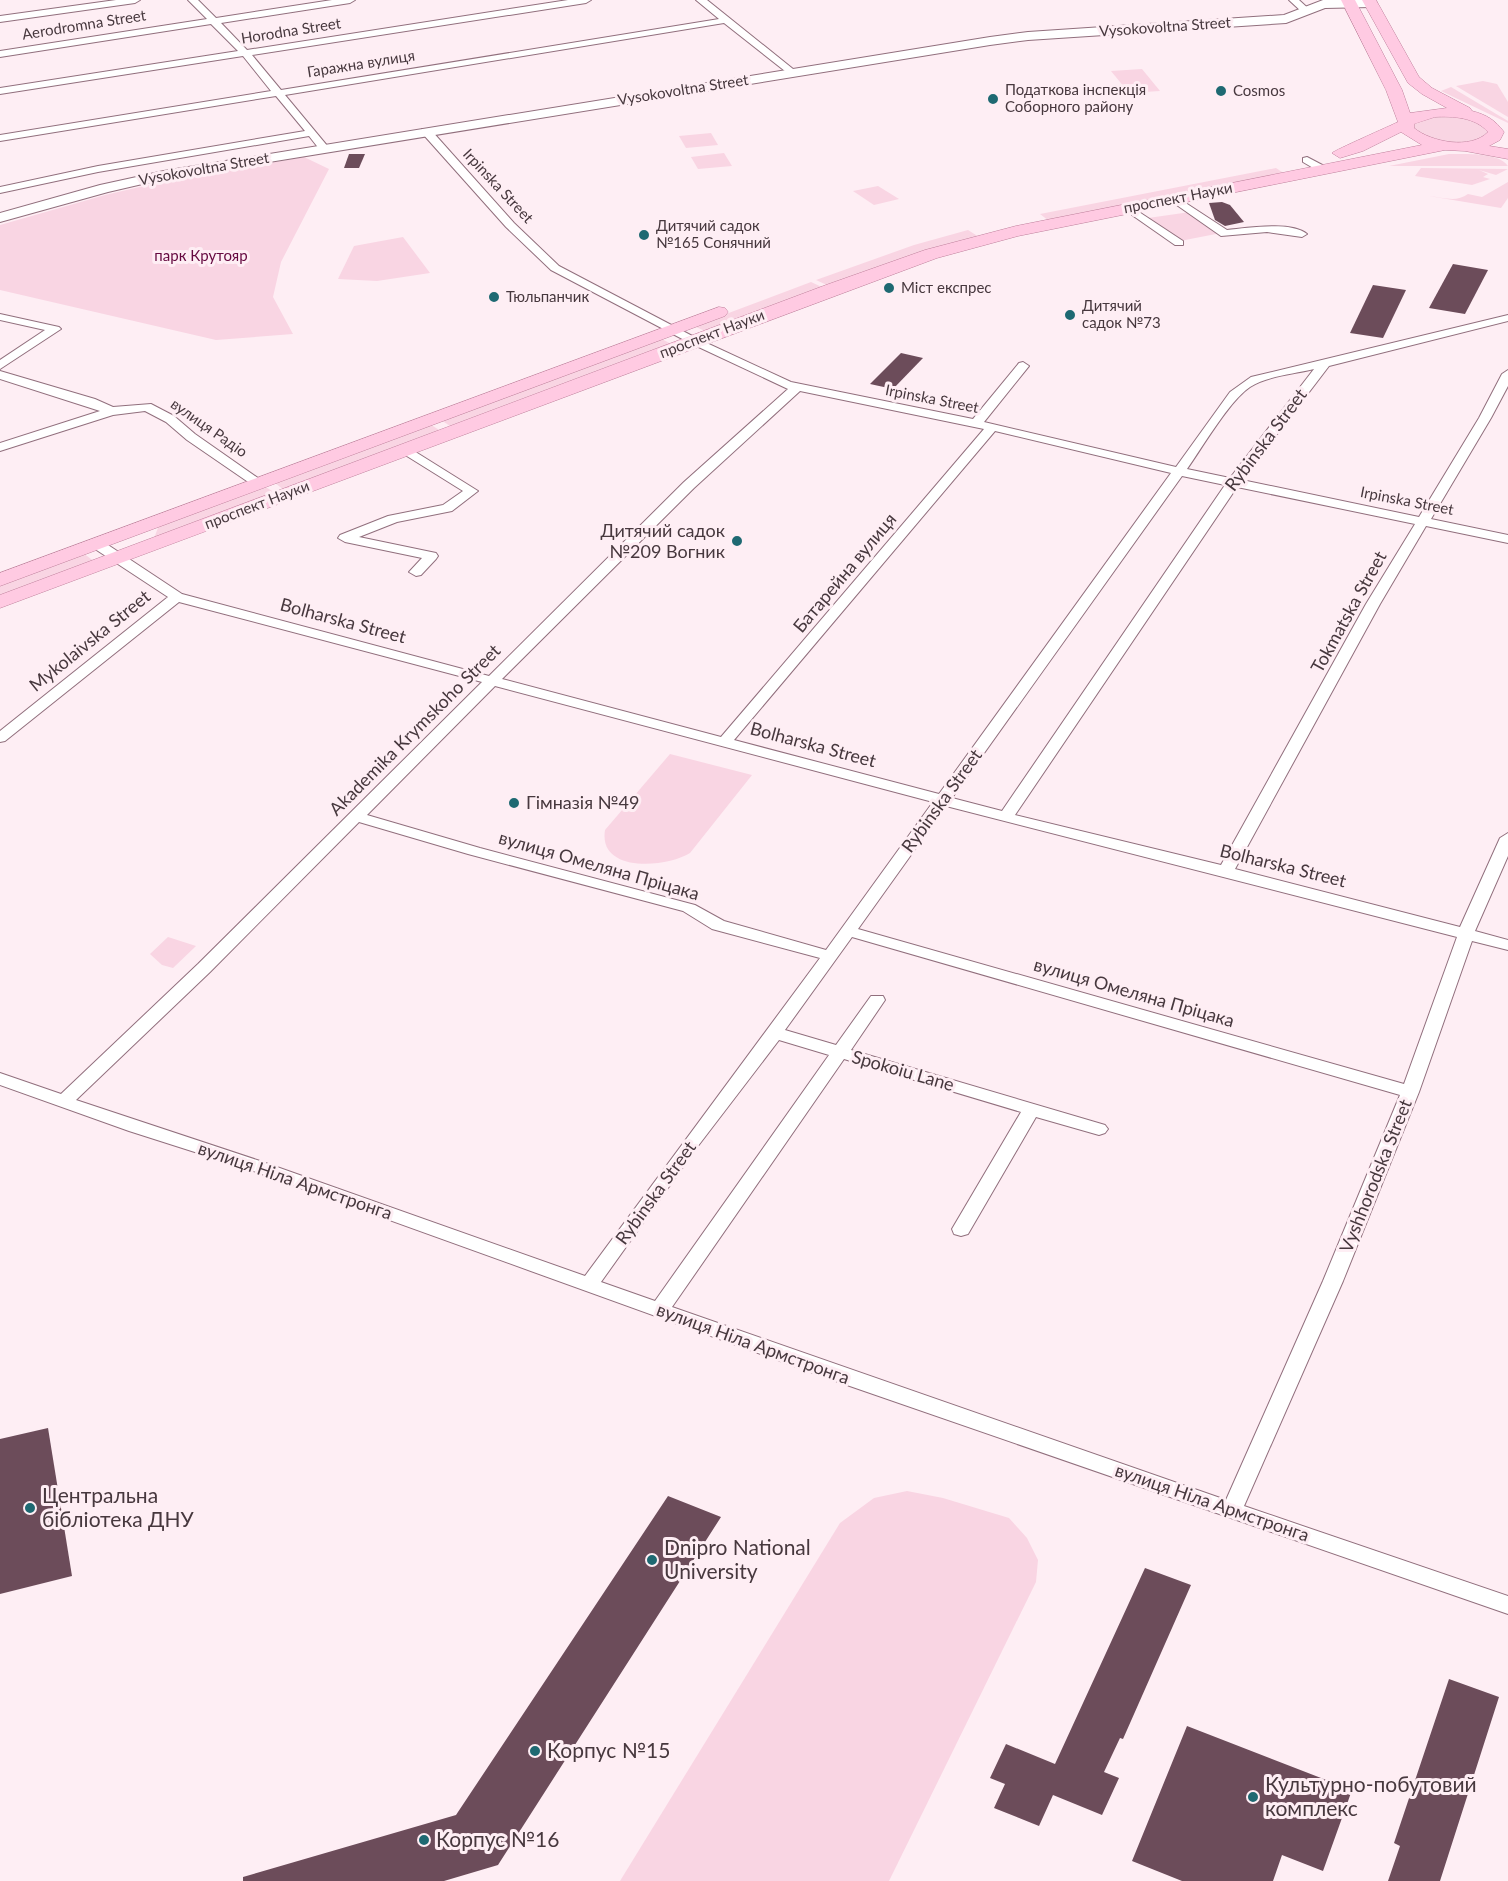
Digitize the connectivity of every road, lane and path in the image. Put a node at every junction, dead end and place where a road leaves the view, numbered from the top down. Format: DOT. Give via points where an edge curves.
graph roads {
  1 [pos="135,0"];
  2 [pos="193,0"];
  3 [pos="350,0"];
  4 [pos="586,0"];
  5 [pos="701,0"];
  6 [pos="1294,0"];
  7 [pos="1349,1"];
  8 [pos="1370,1"];
  9 [pos="1306,11"];
  10 [pos="0,19"];
  11 [pos="213,20"];
  12 [pos="727,20"];
  13 [pos="245,53"];
  14 [pos="0,54"];
  15 [pos="793,73"];
  16 [pos="0,91"];
  17 [pos="277,92"];
  18 [pos="1485,121"];
  19 [pos="1406,124"];
  20 [pos="426,132"];
  21 [pos="311,133"];
  22 [pos="1508,134"];
  23 [pos="0,138"];
  24 [pos="1454,146"];
  25 [pos="324,148"];
  26 [pos="1508,154"];
  27 [pos="1307,160"];
  28 [pos="1324,170"];
  29 [pos="0,190"];
  30 [pos="1175,199"];
  31 [pos="1136,213"];
  32 [pos="0,218"];
  33 [pos="1302,234"];
  34 [pos="919,240"];
  35 [pos="1179,243"];
  36 [pos="849,264"];
  37 [pos="813,278"];
  38 [pos="739,305"];
  39 [pos="0,316"];
  40 [pos="1508,318"];
  41 [pos="674,330"];
  42 [pos="694,341"];
  43 [pos="1326,361"];
  44 [pos="0,365"];
  45 [pos="1023,366"];
  46 [pos="1508,374"];
  47 [pos="0,375"];
  48 [pos="796,388"];
  49 [pos="111,411"];
  50 [pos="976,424"];
  51 [pos="992,427"];
  52 [pos="0,447"];
  53 [pos="406,450"];
  54 [pos="1177,471"];
  55 [pos="259,483"];
  56 [pos="1233,483"];
  57 [pos="1421,521"];
  58 [pos="1508,539"];
  59 [pos="97,544"];
  60 [pos="118,558"];
  61 [pos="416,572"];
  62 [pos="0,580"];
  63 [pos="177,597"];
  64 [pos="0,602"];
  65 [pos="492,681"];
  66 [pos="0,738"];
  67 [pos="725,742"];
  68 [pos="944,800"];
  69 [pos="355,816"];
  70 [pos="1005,818"];
  71 [pos="1508,838"];
  72 [pos="1226,871"];
  73 [pos="848,931"];
  74 [pos="1466,933"];
  75 [pos="1508,945"];
  76 [pos="830,956"];
  77 [pos="877,1000"];
  78 [pos="775,1033"];
  79 [pos="841,1053"];
  80 [pos="0,1079"];
  81 [pos="1410,1092"];
  82 [pos="63,1102"];
  83 [pos="1032,1109"];
  84 [pos="1099,1129"];
  85 [pos="961,1229"];
  86 [pos="590,1285"];
  87 [pos="660,1309"];
  88 [pos="1232,1509"];
  89 [pos="1508,1605"];
  1 -- 10 [label="street"];
  2 -- 11 [label="street"];
  3 -- 11 [label="street, Aerodromna Street"];
  4 -- 13 [label="street, Horodna Street"];
  5 -- 12 [label="street"];
  6 -- 9 [label="street"];
  7 -- 8 [label="main road, Vysokovoltna Street"];
  7 -- 9 [label="main road, Vysokovoltna Street"];
  7 -- 19 [label="main road" via="1394,90"];
  8 -- 18 [label="main road" via="1413,80"];
  9 -- 15 [label="main road, Vysokovoltna Street" via="1286,19 1005,39"];
  11 -- 13 [label="street"];
  11 -- 14 [label="street, Aerodromna Street"];
  12 -- 15 [label="street"];
  12 -- 17 [label="street, Гаражна вулиця"];
  13 -- 16 [label="street, Horodna Street"];
  13 -- 17 [label="street"];
  15 -- 20 [label="main road, Vysokovoltna Street"];
  17 -- 21 [label="street"];
  17 -- 23 [label="street, Гаражна вулиця"];
  18 -- 19 [label="main road, проспект Науки" via="1459,114 1432,113"];
  18 -- 22 [label="main road"];
  18 -- 24 [label="main road, проспект Науки" via="1496,132 1494,137 1480,144"];
  19 -- 24 [label="main road" via="1416,137"];
  19 -- 27 [label="main road, проспект Науки" via="1358,148"];
  20 -- 25 [label="main road, Vysokovoltna Street"];
  20 -- 41 [label="street, Irpinska Street" via="510,225 555,268"];
  21 -- 25 [label="street"];
  21 -- 29 [label="street, Vysokovoltna Street"];
  24 -- 26 [label="main road"];
  24 -- 28 [label="main road, проспект Науки"];
  25 -- 32 [label="main road, Vysokovoltna Street" via="146,178"];
  27 -- 28 [label="street"];
  27 -- 34 [label="main road, проспект Науки" via="995,221"];
  28 -- 30 [label="main road, проспект Науки"];
  30 -- 33 [label="street" via="1225,234 1267,229"];
  30 -- 42 [label="main road, проспект Науки" via="956,246"];
  31 -- 35 [label="street"];
  36 -- 37 [label="main road"];
  38 -- 41 [label="main road, проспект Науки"];
  39 -- 44 [label="street" via="56,329"];
  40 -- 43 [label="street, Rybinska Street"];
  41 -- 42 [label="street, Irpinska Street"];
  41 -- 55 [label="main road, проспект Науки"];
  42 -- 48 [label="street, Irpinska Street"];
  42 -- 53 [label="main road, проспект Науки"];
  43 -- 54 [label="street, Rybinska Street" via="1245,385"];
  43 -- 56 [label="street, Rybinska Street"];
  45 -- 50 [label="street"];
  46 -- 57 [label="street, Tokmatska Street"];
  47 -- 49 [label="street, вулиця Радіо"];
  48 -- 50 [label="street, Irpinska Street"];
  48 -- 65 [label="street, Akademika Krymskoho Street" via="689,485"];
  49 -- 52 [label="street"];
  49 -- 55 [label="street, вулиця Радіо" via="147,407"];
  50 -- 51 [label="street, Irpinska Street"];
  51 -- 54 [label="street, Irpinska Street"];
  51 -- 67 [label="street, Батарейна вулиця"];
  53 -- 60 [label="main road, проспект Науки"];
  53 -- 61 [label="street" via="472,491 447,508 393,519 345,538 431,556"];
  54 -- 56 [label="street, Irpinska Street"];
  54 -- 68 [label="street, Rybinska Street"];
  55 -- 59 [label="main road, проспект Науки"];
  56 -- 57 [label="street, Irpinska Street"];
  56 -- 70 [label="street, Rybinska Street"];
  57 -- 58 [label="street, Irpinska Street"];
  57 -- 72 [label="street, Tokmatska Street"];
  59 -- 60 [label="street, Bolharska Street"];
  59 -- 62 [label="main road, проспект Науки"];
  60 -- 63 [label="street, Bolharska Street"];
  60 -- 64 [label="main road, проспект Науки"];
  63 -- 65 [label="street, Bolharska Street"];
  63 -- 66 [label="street, Mykolaivska Street"];
  65 -- 67 [label="street, Bolharska Street"];
  65 -- 69 [label="street, Akademika Krymskoho Street"];
  67 -- 68 [label="street, Bolharska Street"];
  68 -- 70 [label="street, Bolharska Street"];
  68 -- 73 [label="street, Rybinska Street"];
  69 -- 76 [label="street, вулиця Омеляна Пріцака" via="689,908 718,926"];
  69 -- 82 [label="street, Akademika Krymskoho Street"];
  70 -- 72 [label="street, Bolharska Street"];
  71 -- 74 [label="street, Vyshhorodska Street"];
  72 -- 74 [label="street, Bolharska Street"];
  73 -- 76 [label="street, Rybinska Street"];
  73 -- 81 [label="street, вулиця Омеляна Пріцака"];
  74 -- 75 [label="street, Bolharska Street"];
  74 -- 81 [label="street, Vyshhorodska Street"];
  76 -- 78 [label="street, Rybinska Street"];
  77 -- 79 [label="street"];
  78 -- 79 [label="street, Spokoiu Lane"];
  78 -- 86 [label="street, Rybinska Street"];
  79 -- 83 [label="street, Spokoiu Lane"];
  79 -- 87 [label="street"];
  80 -- 82 [label="street, вулиця Ніла Армстронга"];
  81 -- 88 [label="street, Vyshhorodska Street" via="1333,1281"];
  82 -- 86 [label="street, вулиця Ніла Армстронга" via="254,1165"];
  83 -- 84 [label="street, Spokoiu Lane"];
  83 -- 85 [label="street"];
  86 -- 87 [label="street, вулиця Ніла Армстронга"];
  87 -- 88 [label="street, вулиця Ніла Армстронга" via="862,1383"];
  88 -- 89 [label="street, вулиця Ніла Армстронга"];
}
